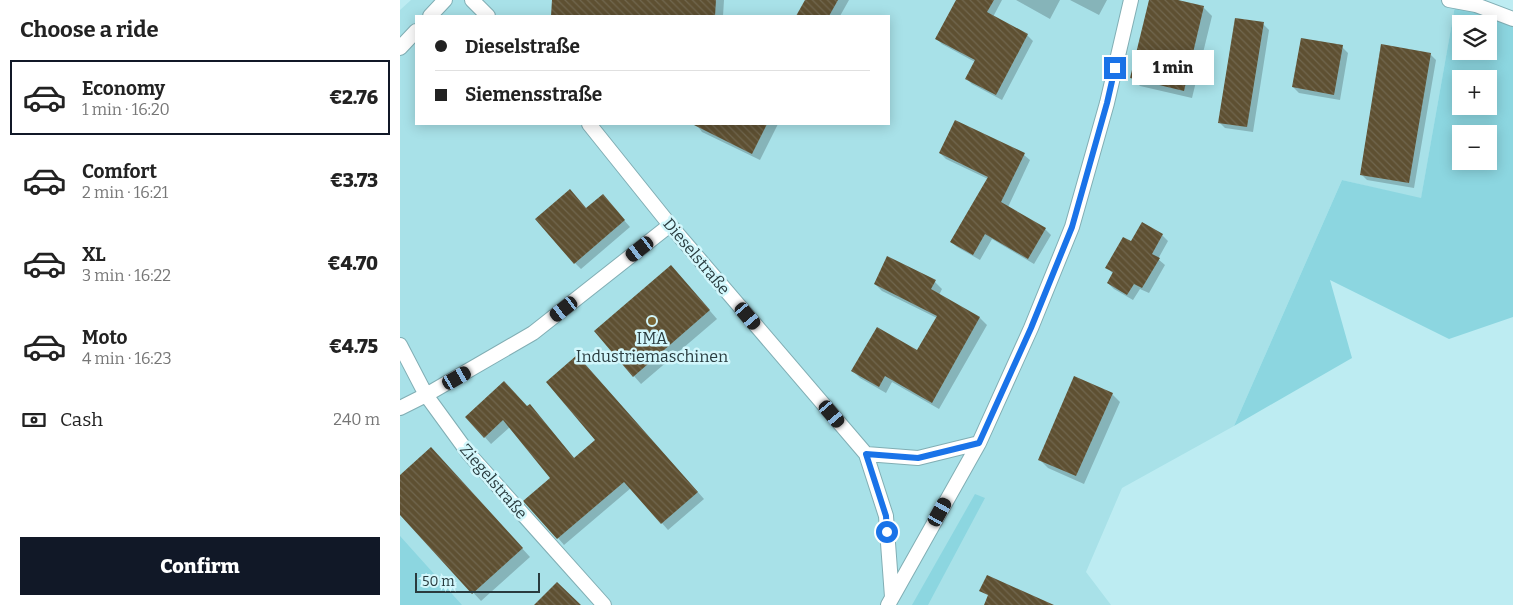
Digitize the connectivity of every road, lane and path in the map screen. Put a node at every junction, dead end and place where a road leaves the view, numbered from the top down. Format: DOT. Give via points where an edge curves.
graph roads {
  1 [pos="445,0"];
  2 [pos="472,0"];
  3 [pos="1131,0"];
  4 [pos="1449,0"];
  5 [pos="431,15"];
  6 [pos="487,15"];
  7 [pos="1513,19"];
  8 [pos="415,32"];
  9 [pos="400,48"];
  10 [pos="591,125"];
  11 [pos="670,224"];
  12 [pos="400,346"];
  13 [pos="426,395"];
  14 [pos="400,408"];
  15 [pos="979,443"];
  16 [pos="866,454"];
  17 [pos="890,601"];
  18 [pos="604,605"];
  1 -- 5 [label="street"];
  2 -- 6 [label="street"];
  3 -- 15 [label="street" via="1107,103 1072,227"];
  4 -- 7 [label="street" via="1476,5"];
  8 -- 9 [label="street"];
  10 -- 11 [label="street, Dieselstraße"];
  11 -- 13 [label="street" via="533,333"];
  11 -- 16 [label="street, Dieselstraße"];
  12 -- 13 [label="street, Ziegelstraße"];
  13 -- 14 [label="street"];
  13 -- 18 [label="street, Ziegelstraße" via="469,454"];
  15 -- 16 [label="street" via="918,458"];
  15 -- 17 [label="street"];
  16 -- 17 [label="street, Dieselstraße" via="886,516"];
}
